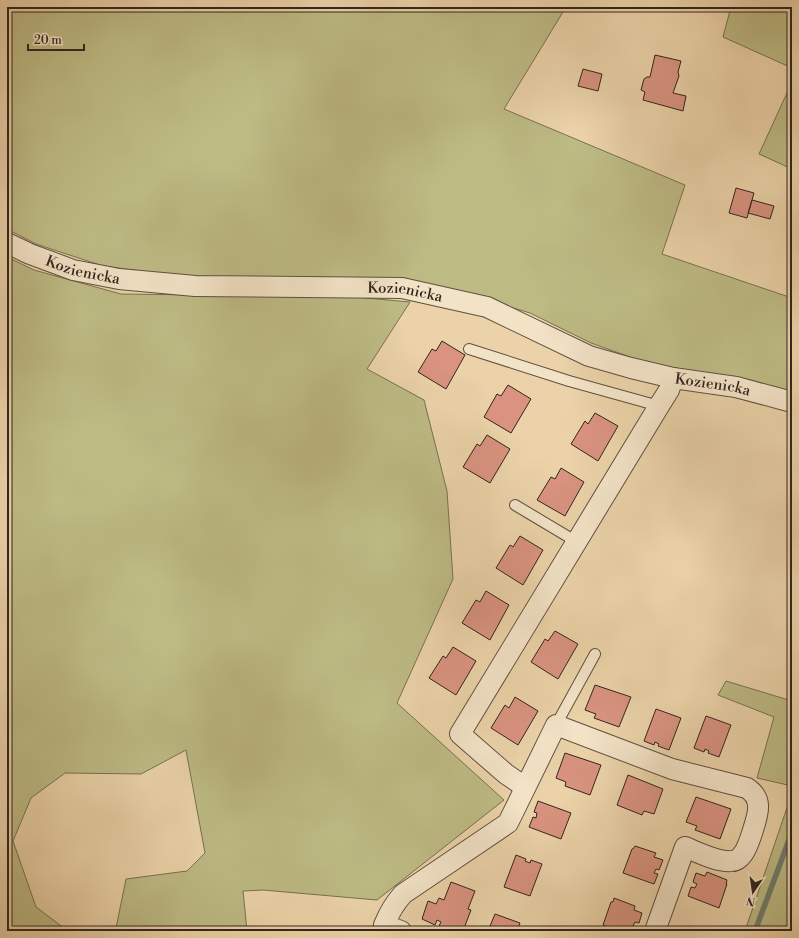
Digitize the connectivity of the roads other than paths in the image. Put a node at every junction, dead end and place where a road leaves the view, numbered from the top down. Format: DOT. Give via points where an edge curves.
graph roads {
  1 [pos="7,243"];
  2 [pos="470,349"];
  3 [pos="673,378"];
  4 [pos="792,402"];
  5 [pos="659,406"];
  6 [pos="515,505"];
  7 [pos="577,542"];
  8 [pos="595,654"];
  9 [pos="556,725"];
  10 [pos="526,787"];
  11 [pos="401,931"];
  12 [pos="655,931"];
  1 -- 3 [label="street, Kozienicka" via="73,270 119,279 195,286 402,288 487,307 589,356"];
  2 -- 5 [label="lane" via="569,381"];
  3 -- 4 [label="street, Kozienicka" via="736,387"];
  3 -- 5 [label="street"];
  5 -- 7 [label="street"];
  6 -- 7 [label="lane"];
  7 -- 10 [label="street" via="460,734 506,774"];
  8 -- 9 [label="lane"];
  9 -- 10 [label="street"];
  9 -- 12 [label="street" via="672,769 747,788 757,800 758,814 745,851 738,860 720,860 685,847"];
  10 -- 11 [label="street" via="508,823 403,894 384,925"];
}
